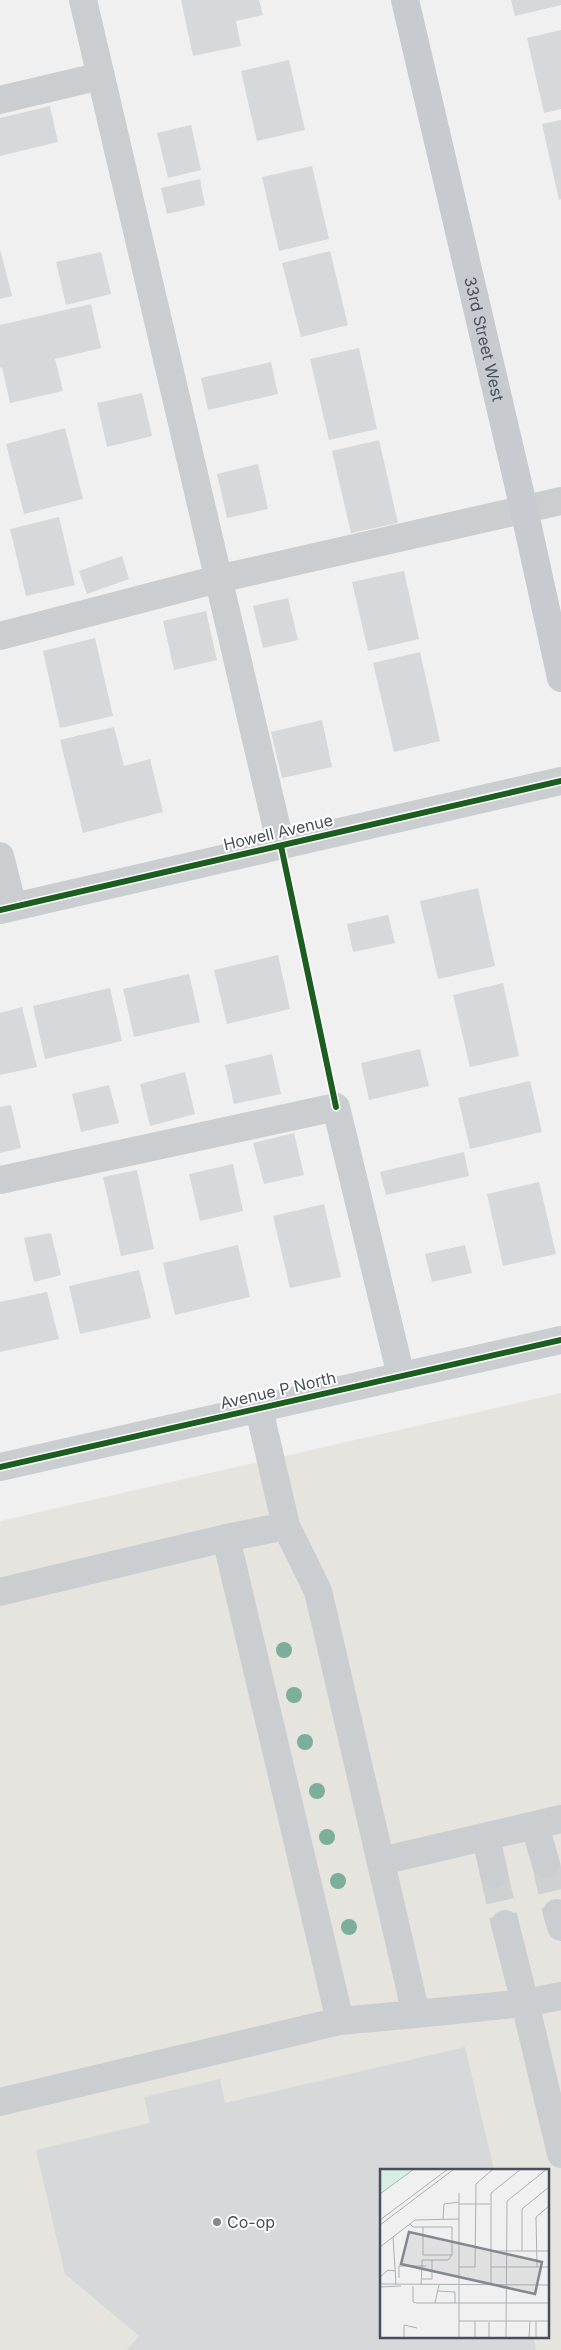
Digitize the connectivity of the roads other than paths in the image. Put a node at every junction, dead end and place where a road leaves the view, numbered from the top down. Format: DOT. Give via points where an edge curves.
graph roads {
  1 [pos="83,0"];
  2 [pos="405,0"];
  3 [pos="101,76"];
  4 [pos="0,100"];
  5 [pos="561,501"];
  6 [pos="524,509"];
  7 [pos="218,579"];
  8 [pos="0,636"];
  9 [pos="561,678"];
  10 [pos="561,781"];
  11 [pos="281,846"];
  12 [pos="0,856"];
  13 [pos="6,908"];
  14 [pos="0,1180"];
  15 [pos="561,1340"];
  16 [pos="401,1376"];
  17 [pos="259,1409"];
  18 [pos="0,1467"];
  19 [pos="286,1526"];
  20 [pos="226,1538"];
  21 [pos="0,1592"];
  22 [pos="548,1823"];
  23 [pos="486,1837"];
  24 [pos="381,1861"];
  25 [pos="546,1864"];
  26 [pos="494,1874"];
  27 [pos="505,1924"];
  28 [pos="561,1996"];
  29 [pos="526,2003"];
  30 [pos="416,2014"];
  31 [pos="340,2021"];
  32 [pos="0,2102"];
  33 [pos="561,2154"];
  1 -- 3 [label="street"];
  2 -- 6 [label="main road, 33rd Street West"];
  3 -- 4 [label="street"];
  3 -- 7 [label="street"];
  5 -- 6 [label="street"];
  6 -- 7 [label="street"];
  6 -- 9 [label="main road, 33rd Street West"];
  7 -- 8 [label="street"];
  7 -- 11 [label="street"];
  10 -- 11 [label="street, Howell Avenue"];
  11 -- 13 [label="street, Howell Avenue"];
  12 -- 13 [label="street"];
  14 -- 16 [label="street" via="336,1106"];
  15 -- 16 [label="street, Avenue P North"];
  16 -- 17 [label="street, Avenue P North"];
  17 -- 18 [label="street, Avenue P North"];
  17 -- 19 [label="street"];
  19 -- 20 [label="street"];
  19 -- 24 [label="street" via="318,1591"];
  20 -- 21 [label="street"];
  20 -- 31 [label="street"];
  22 -- 23 [label="street"];
  22 -- 25 [label="street"];
  23 -- 24 [label="street"];
  23 -- 26 [label="street"];
  24 -- 30 [label="street"];
  27 -- 29 [label="street"];
  28 -- 29 [label="street"];
  29 -- 30 [label="street"];
  29 -- 33 [label="street"];
  30 -- 31 [label="street"];
  31 -- 32 [label="street"];
}
